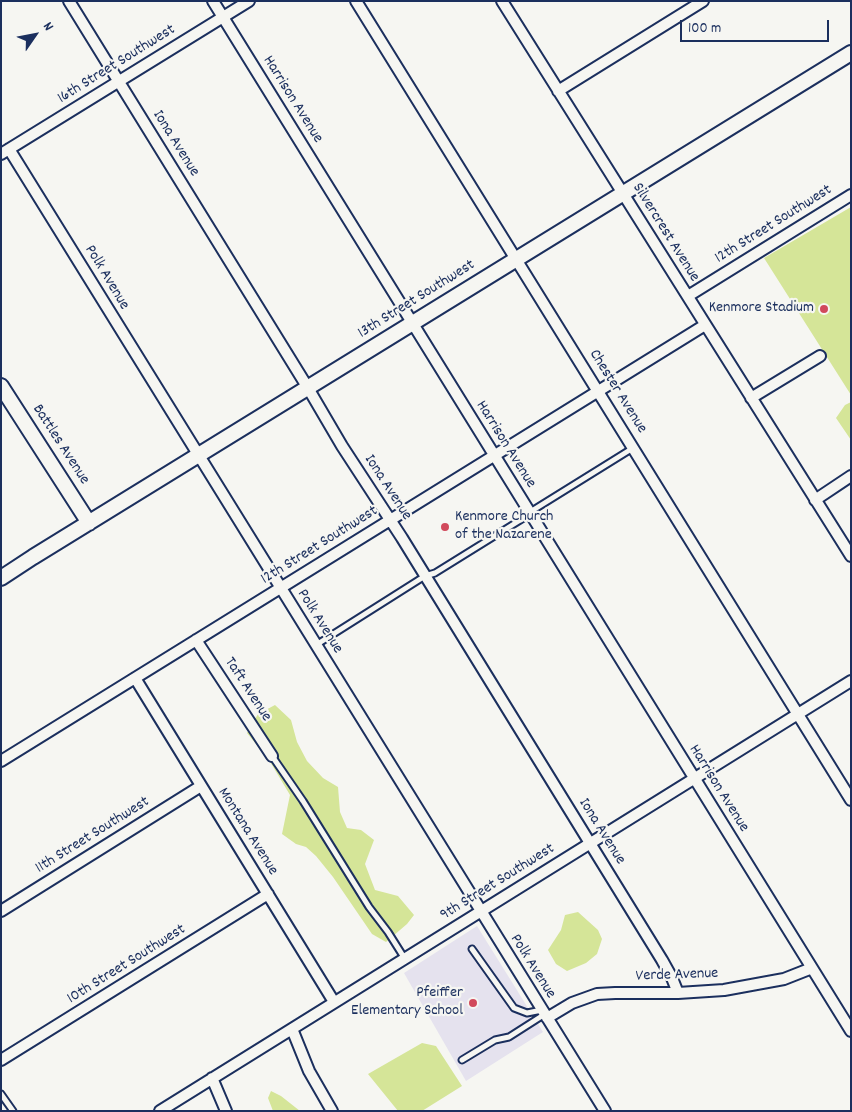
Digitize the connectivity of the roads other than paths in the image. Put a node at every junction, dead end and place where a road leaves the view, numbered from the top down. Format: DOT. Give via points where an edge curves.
graph roads {
  1 [pos="69,1"];
  2 [pos="213,1"];
  3 [pos="249,1"];
  4 [pos="356,1"];
  5 [pos="502,1"];
  6 [pos="703,1"];
  7 [pos="223,17"];
  8 [pos="851,53"];
  9 [pos="119,81"];
  10 [pos="558,91"];
  11 [pos="5,152"];
  12 [pos="622,193"];
  13 [pos="851,195"];
  14 [pos="516,260"];
  15 [pos="688,296"];
  16 [pos="412,323"];
  17 [pos="705,325"];
  18 [pos="820,356"];
  19 [pos="1,386"];
  20 [pos="308,388"];
  21 [pos="598,392"];
  22 [pos="751,398"];
  23 [pos="633,447"];
  24 [pos="198,456"];
  25 [pos="494,456"];
  26 [pos="851,476"];
  27 [pos="815,500"];
  28 [pos="530,513"];
  29 [pos="390,520"];
  30 [pos="89,523"];
  31 [pos="851,556"];
  32 [pos="425,576"];
  33 [pos="1,578"];
  34 [pos="280,588"];
  35 [pos="196,640"];
  36 [pos="316,645"];
  37 [pos="135,678"];
  38 [pos="851,681"];
  39 [pos="798,714"];
  40 [pos="272,756"];
  41 [pos="1,762"];
  42 [pos="694,779"];
  43 [pos="201,786"];
  44 [pos="851,800"];
  45 [pos="591,843"];
  46 [pos="268,894"];
  47 [pos="1,911"];
  48 [pos="481,911"];
  49 [pos="472,949"];
  50 [pos="405,959"];
  51 [pos="812,968"];
  52 [pos="678,993"];
  53 [pos="334,1002"];
  54 [pos="544,1014"];
  55 [pos="292,1029"];
  56 [pos="851,1031"];
  57 [pos="1,1060"];
  58 [pos="462,1060"];
  59 [pos="212,1078"];
  60 [pos="1,1094"];
  61 [pos="602,1110"];
  62 [pos="13,1111"];
  63 [pos="160,1111"];
  64 [pos="226,1111"];
  65 [pos="332,1111"];
  1 -- 9 [label="street, Iona Avenue"];
  2 -- 7 [label="street, Harrison Avenue"];
  3 -- 7 [label="street, 16th Street Southwest"];
  4 -- 14 [label="street, Chester Avenue"];
  5 -- 10 [label="street, Silvercrest Avenue"];
  6 -- 10 [label="street"];
  7 -- 9 [label="street, 16th Street Southwest"];
  7 -- 16 [label="street, Harrison Avenue"];
  8 -- 12 [label="street, 13th Street Southwest"];
  9 -- 11 [label="street, 16th Street Southwest"];
  9 -- 20 [label="street, Iona Avenue"];
  10 -- 12 [label="street, Silvercrest Avenue"];
  11 -- 24 [label="street, Polk Avenue"];
  12 -- 14 [label="street, 13th Street Southwest"];
  12 -- 15 [label="street, Silvercrest Avenue"];
  13 -- 15 [label="street, 12th Street Southwest"];
  14 -- 16 [label="street, 13th Street Southwest"];
  14 -- 21 [label="street, Chester Avenue"];
  15 -- 17 [label="street, Silvercrest Avenue"];
  16 -- 20 [label="street, 13th Street Southwest"];
  16 -- 25 [label="street, Harrison Avenue"];
  17 -- 21 [label="street, 12th Street Southwest"];
  17 -- 22 [label="street, Silvercrest Avenue"];
  18 -- 22 [label="street"];
  19 -- 30 [label="street, Battles Avenue"];
  20 -- 24 [label="street, 13th Street Southwest"];
  20 -- 29 [label="street, Iona Avenue"];
  21 -- 23 [label="street, Chester Avenue"];
  21 -- 25 [label="street, 12th Street Southwest"];
  22 -- 27 [label="street, Silvercrest Avenue"];
  23 -- 28 [label="lane"];
  23 -- 39 [label="street, Chester Avenue"];
  24 -- 30 [label="street, 13th Street Southwest"];
  24 -- 34 [label="street, Polk Avenue"];
  25 -- 28 [label="street, Harrison Avenue"];
  25 -- 29 [label="street, 12th Street Southwest"];
  26 -- 27 [label="street"];
  27 -- 31 [label="street, Silvercrest Avenue"];
  28 -- 32 [label="lane" via="435,573"];
  28 -- 42 [label="street, Harrison Avenue"];
  29 -- 32 [label="street, Iona Avenue"];
  29 -- 34 [label="street, 12th Street Southwest"];
  30 -- 33 [label="street, 13th Street Southwest"];
  32 -- 36 [label="lane"];
  32 -- 45 [label="street, Iona Avenue"];
  34 -- 35 [label="street, 12th Street Southwest"];
  34 -- 36 [label="street, Polk Avenue"];
  35 -- 37 [label="street, 12th Street Southwest"];
  35 -- 40 [label="street, Taft Avenue"];
  36 -- 48 [label="street, Polk Avenue"];
  37 -- 41 [label="street, 12th Street Southwest"];
  37 -- 43 [label="street, Montana Avenue"];
  38 -- 39 [label="street, 9th Street Southwest"];
  39 -- 42 [label="street, 9th Street Southwest"];
  39 -- 44 [label="street, Chester Avenue"];
  40 -- 50 [label="lane"];
  42 -- 45 [label="street, 9th Street Southwest"];
  42 -- 51 [label="street, Harrison Avenue"];
  43 -- 46 [label="street, Montana Avenue"];
  43 -- 47 [label="street, 11th Street Southwest"];
  45 -- 48 [label="street, 9th Street Southwest"];
  45 -- 52 [label="street, Iona Avenue" via="662,960"];
  46 -- 53 [label="street, Montana Avenue"];
  46 -- 57 [label="street, 10th Street Southwest"];
  48 -- 50 [label="street, 9th Street Southwest"];
  48 -- 54 [label="street, Polk Avenue"];
  49 -- 54 [label="lane" via="514,1008"];
  50 -- 53 [label="street, 9th Street Southwest"];
  51 -- 52 [label="street, Verde Avenue" via="760,985"];
  51 -- 56 [label="street, Harrison Avenue"];
  52 -- 54 [label="street, Verde Avenue" via="597,994"];
  53 -- 55 [label="street, 9th Street Southwest"];
  54 -- 58 [label="lane" via="509,1037 494,1040"];
  54 -- 61 [label="street, Polk Avenue"];
  55 -- 59 [label="street, 9th Street Southwest"];
  55 -- 65 [label="street" via="308,1071"];
  59 -- 63 [label="street, 9th Street Southwest"];
  59 -- 64 [label="street"];
  60 -- 62 [label="lane"];
}
